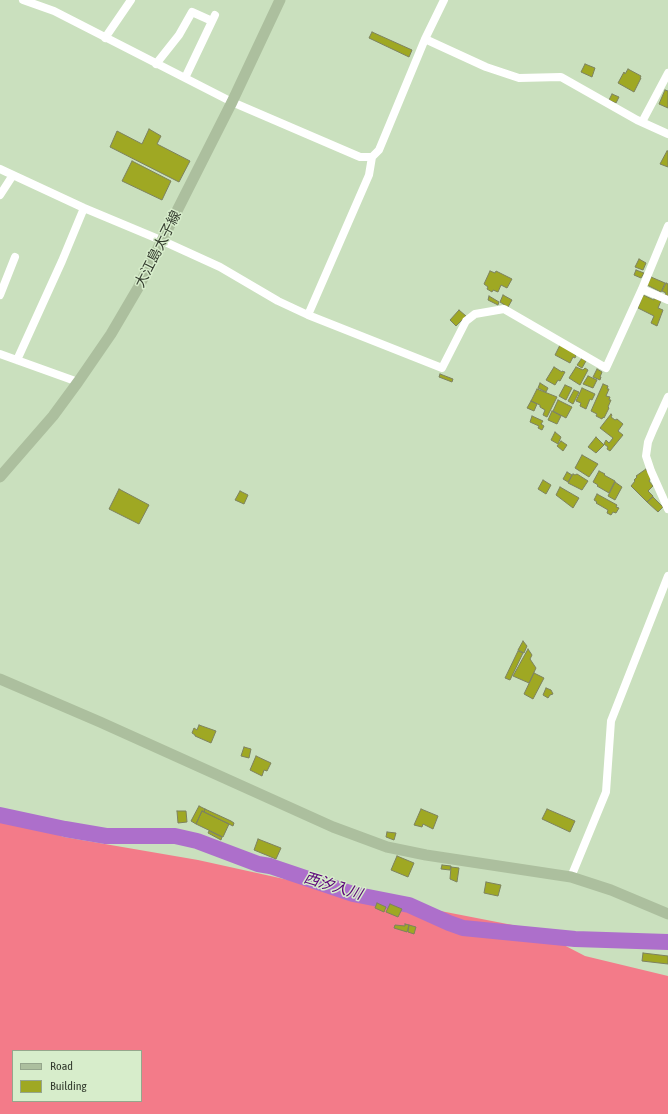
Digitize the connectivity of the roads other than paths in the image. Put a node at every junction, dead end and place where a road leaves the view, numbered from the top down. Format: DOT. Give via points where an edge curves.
graph roads {
  1 [pos="22,0"];
  2 [pos="131,0"];
  3 [pos="280,0"];
  4 [pos="444,0"];
  5 [pos="106,38"];
  6 [pos="425,39"];
  7 [pos="156,64"];
  8 [pos="668,73"];
  9 [pos="185,78"];
  10 [pos="232,102"];
  11 [pos="642,122"];
  12 [pos="668,134"];
  13 [pos="372,157"];
  14 [pos="0,169"];
  15 [pos="13,175"];
  16 [pos="0,195"];
  17 [pos="84,208"];
  18 [pos="668,226"];
  19 [pos="163,241"];
  20 [pos="15,257"];
  21 [pos="642,289"];
  22 [pos="0,295"];
  23 [pos="668,300"];
  24 [pos="308,315"];
  25 [pos="0,354"];
  26 [pos="17,360"];
  27 [pos="78,382"];
  28 [pos="668,397"];
  29 [pos="0,477"];
  30 [pos="668,509"];
  31 [pos="668,576"];
  32 [pos="0,679"];
  33 [pos="571,877"];
  34 [pos="668,914"];
  1 -- 5 [label="street" via="54,11"];
  2 -- 5 [label="street"];
  3 -- 10 [label="street, 大江島太子線"];
  4 -- 6 [label="street"];
  5 -- 7 [label="street"];
  6 -- 11 [label="street" via="486,68 519,78 561,77"];
  6 -- 13 [label="street" via="379,150"];
  7 -- 9 [label="street"];
  7 -- 9 [label="street" via="179,35 192,12 214,18"];
  8 -- 11 [label="street"];
  9 -- 10 [label="street"];
  10 -- 13 [label="street" via="360,157"];
  10 -- 19 [label="street, 大江島太子線"];
  11 -- 12 [label="street"];
  13 -- 24 [label="street" via="369,175"];
  14 -- 15 [label="street"];
  15 -- 16 [label="street"];
  15 -- 17 [label="street"];
  17 -- 19 [label="street"];
  17 -- 26 [label="street"];
  18 -- 21 [label="street"];
  19 -- 24 [label="street" via="220,267 278,301"];
  19 -- 27 [label="street, 大江島太子線" via="115,327"];
  20 -- 22 [label="street"];
  21 -- 23 [label="street"];
  21 -- 24 [label="street" via="606,368 504,309 475,314 466,321 442,368"];
  25 -- 26 [label="street"];
  26 -- 27 [label="street"];
  27 -- 29 [label="street, 大江島太子線" via="54,416"];
  28 -- 30 [label="street" via="652,430 646,456"];
  31 -- 33 [label="street" via="611,721 606,792"];
  32 -- 33 [label="street" via="333,827 387,847"];
  33 -- 34 [label="street" via="611,890"];
}
